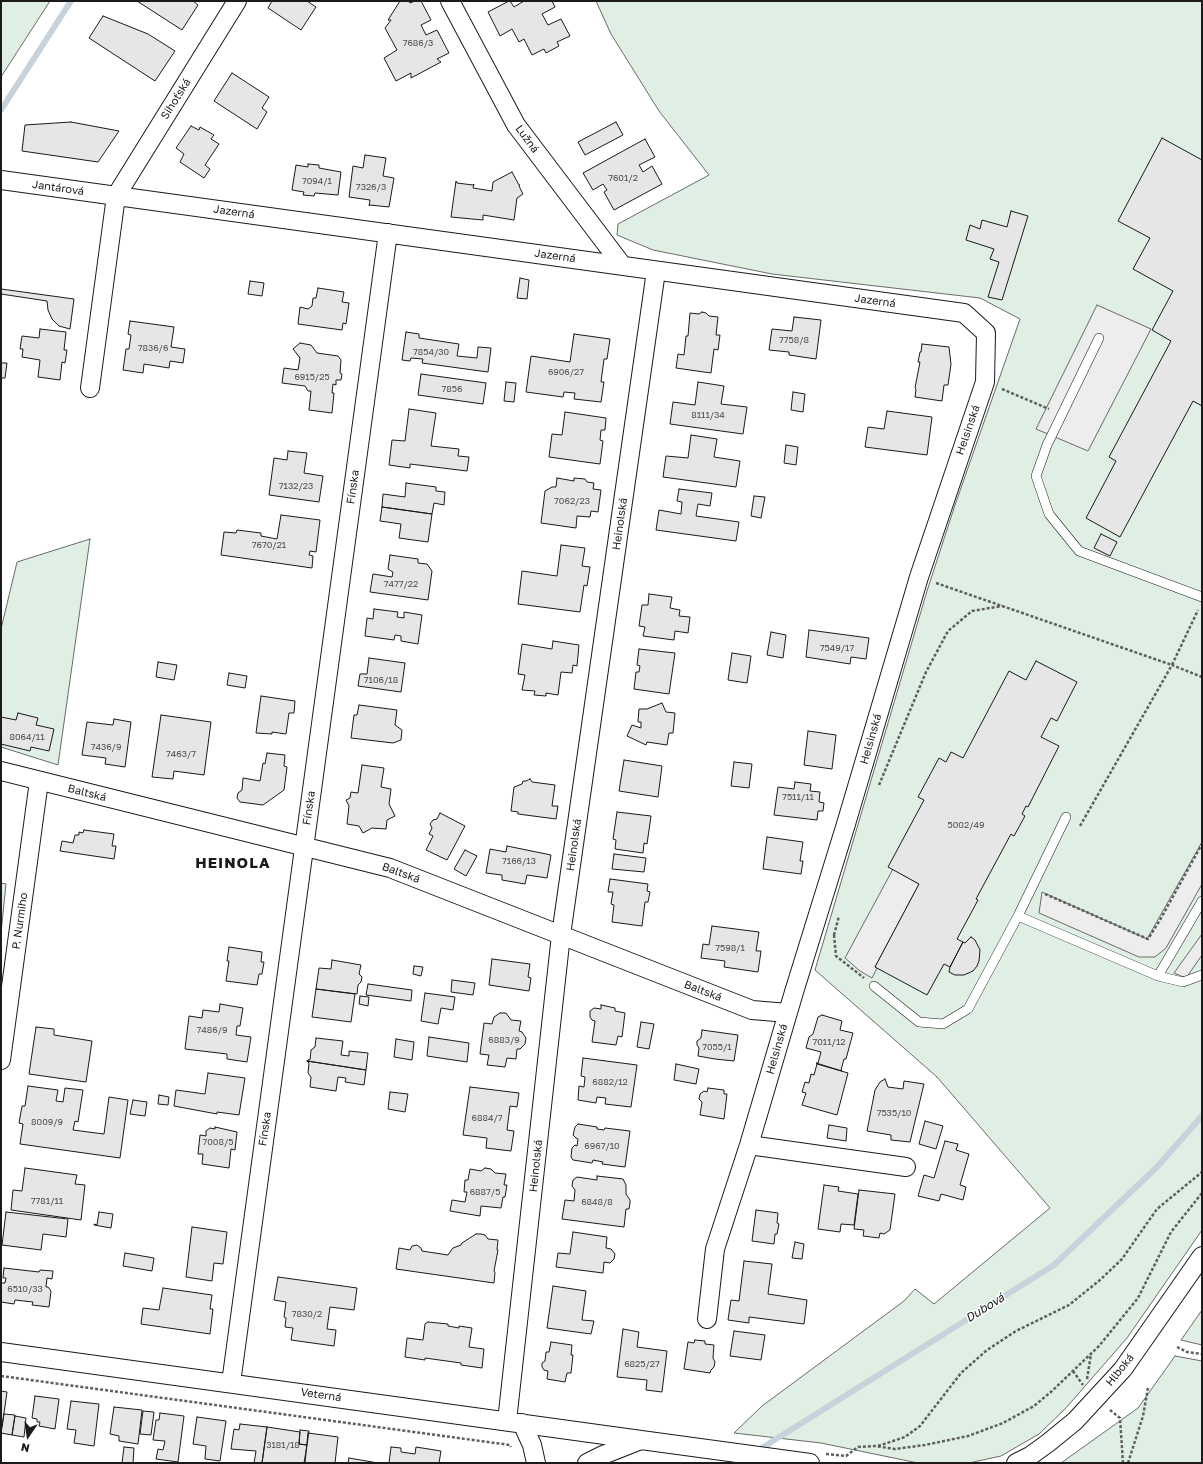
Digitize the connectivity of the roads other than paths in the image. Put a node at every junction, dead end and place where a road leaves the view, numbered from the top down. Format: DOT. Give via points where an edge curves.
graph roads {
  1 [pos="237,1"];
  2 [pos="450,1"];
  3 [pos="1,180"];
  4 [pos="116,196"];
  5 [pos="388,233"];
  6 [pos="622,265"];
  7 [pos="656,270"];
  8 [pos="986,333"];
  9 [pos="1099,338"];
  10 [pos="90,388"];
  11 [pos="1202,597"];
  12 [pos="1,771"];
  13 [pos="39,781"];
  14 [pos="1066,817"];
  15 [pos="304,847"];
  16 [pos="1202,901"];
  17 [pos="1018,916"];
  18 [pos="561,935"];
  19 [pos="1202,975"];
  20 [pos="1158,976"];
  21 [pos="874,986"];
  22 [pos="788,1013"];
  23 [pos="1,1060"];
  24 [pos="749,1144"];
  25 [pos="906,1167"];
  26 [pos="1202,1256"];
  27 [pos="707,1319"];
  28 [pos="1,1352"];
  29 [pos="231,1383"];
  30 [pos="514,1422"];
  31 [pos="641,1440"];
  32 [pos="809,1459"];
  33 [pos="536,1463"];
  34 [pos="587,1463"];
  35 [pos="1016,1463"];
  1 -- 4 [label="street, Sihoťská"];
  2 -- 6 [label="street, Lužná" via="516,125"];
  3 -- 4 [label="street, Jantárová"];
  4 -- 5 [label="street, Jazerná"];
  4 -- 10 [label="street"];
  5 -- 6 [label="street, Jazerná"];
  5 -- 15 [label="street, Fínska"];
  6 -- 7 [label="street, Jazerná"];
  7 -- 8 [label="street, Jazerná" via="964,313"];
  7 -- 18 [label="street, Heinolská"];
  8 -- 22 [label="street, Helsinská" via="985,382 918,577"];
  9 -- 11 [label="lane" via="1047,445 1036,476 1049,514 1080,551"];
  12 -- 13 [label="street, Baltská"];
  13 -- 15 [label="street, Baltská"];
  13 -- 23 [label="street, P. Nurmiho"];
  14 -- 17 [label="lane"];
  15 -- 18 [label="street, Baltská" via="390,868"];
  15 -- 29 [label="street, Fínska"];
  16 -- 20 [label="lane"];
  17 -- 20 [label="lane"];
  17 -- 21 [label="lane" via="968,1009 943,1024 919,1022"];
  18 -- 22 [label="street, Baltská" via="752,1010"];
  18 -- 30 [label="street, Heinolská"];
  19 -- 20 [label="lane" via="1183,982"];
  22 -- 24 [label="street, Helsinská"];
  24 -- 25 [label="street"];
  24 -- 27 [label="street, Helsinská" via="715,1249"];
  26 -- 35 [label="street, Hlboká" via="1123,1370 1075,1421 1030,1456"];
  28 -- 29 [label="street, Veterná"];
  29 -- 30 [label="street, Veterná"];
  30 -- 31 [label="street, Veterná"];
  30 -- 33 [label="street" via="532,1445"];
  31 -- 32 [label="street, Veterná"];
  31 -- 34 [label="street" via="603,1454"];
}
